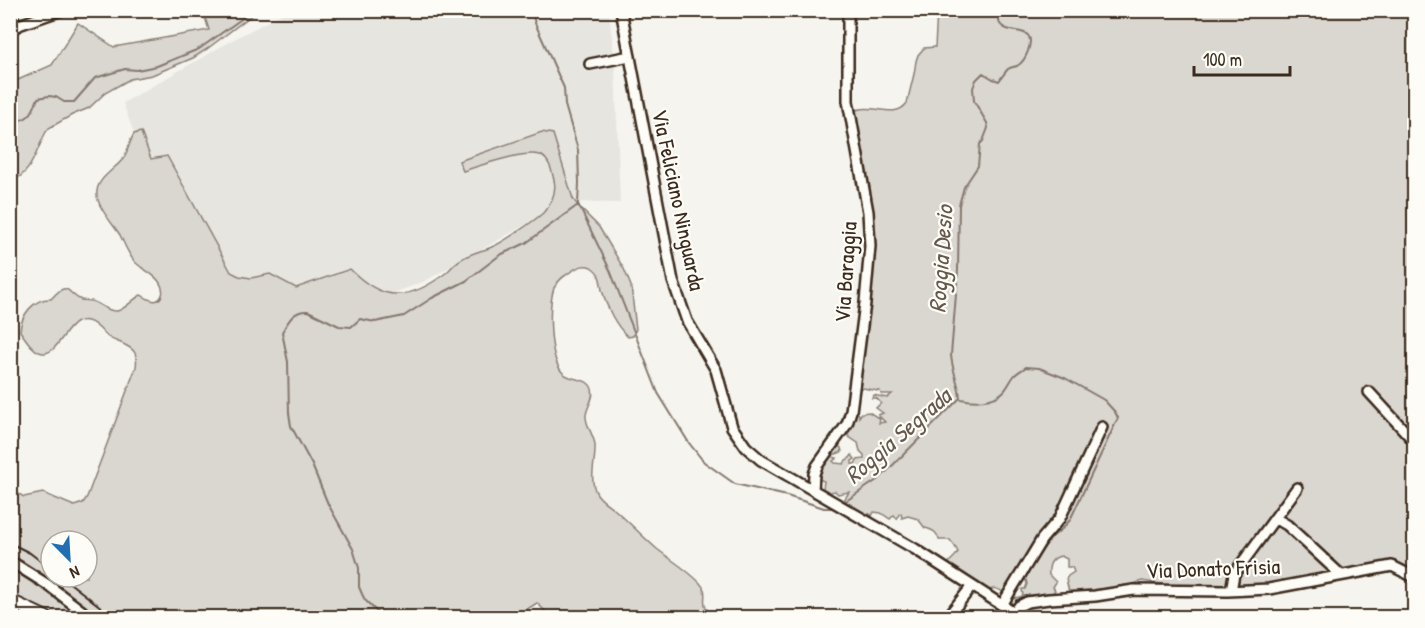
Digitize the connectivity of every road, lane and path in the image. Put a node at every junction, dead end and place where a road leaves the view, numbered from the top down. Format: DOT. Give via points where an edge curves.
graph roads {
  1 [pos="62,10"];
  2 [pos="621,10"];
  3 [pos="848,10"];
  4 [pos="10,14"];
  5 [pos="14,27"];
  6 [pos="630,56"];
  7 [pos="590,64"];
  8 [pos="1369,392"];
  9 [pos="1102,427"];
  10 [pos="1414,441"];
  11 [pos="1297,488"];
  12 [pos="813,490"];
  13 [pos="1274,520"];
  14 [pos="10,561"];
  15 [pos="1341,575"];
  16 [pos="1414,577"];
  17 [pos="972,586"];
  18 [pos="1231,591"];
  19 [pos="10,602"];
  20 [pos="1010,610"];
  21 [pos="46,618"];
  22 [pos="86,618"];
  23 [pos="947,618"];
  1 -- 5 [label="street"];
  2 -- 6 [label="street, Via Feliciano Ninguarda"];
  3 -- 12 [label="street, Via Baraggia" via="848,101 868,212 870,246 851,411 847,424 817,466"];
  4 -- 5 [label="street"];
  6 -- 7 [label="street"];
  6 -- 12 [label="street, Via Feliciano Ninguarda" via="674,281 687,321 716,370 732,427 746,447"];
  8 -- 10 [label="street"];
  9 -- 20 [label="street" via="1060,518 1042,539"];
  11 -- 13 [label="street"];
  12 -- 17 [label="street, Via Feliciano Ninguarda"];
  13 -- 15 [label="street" via="1287,525"];
  13 -- 18 [label="street" via="1234,574"];
  14 -- 22 [label="street" via="48,585"];
  15 -- 16 [label="street, Via Donato Frisia" via="1392,566"];
  15 -- 18 [label="street, Via Donato Frisia" via="1269,589"];
  17 -- 20 [label="street, Via Feliciano Ninguarda"];
  17 -- 23 [label="street"];
  18 -- 20 [label="street, Via Donato Frisia" via="1134,590 1027,602"];
  19 -- 21 [label="main road"];
}
